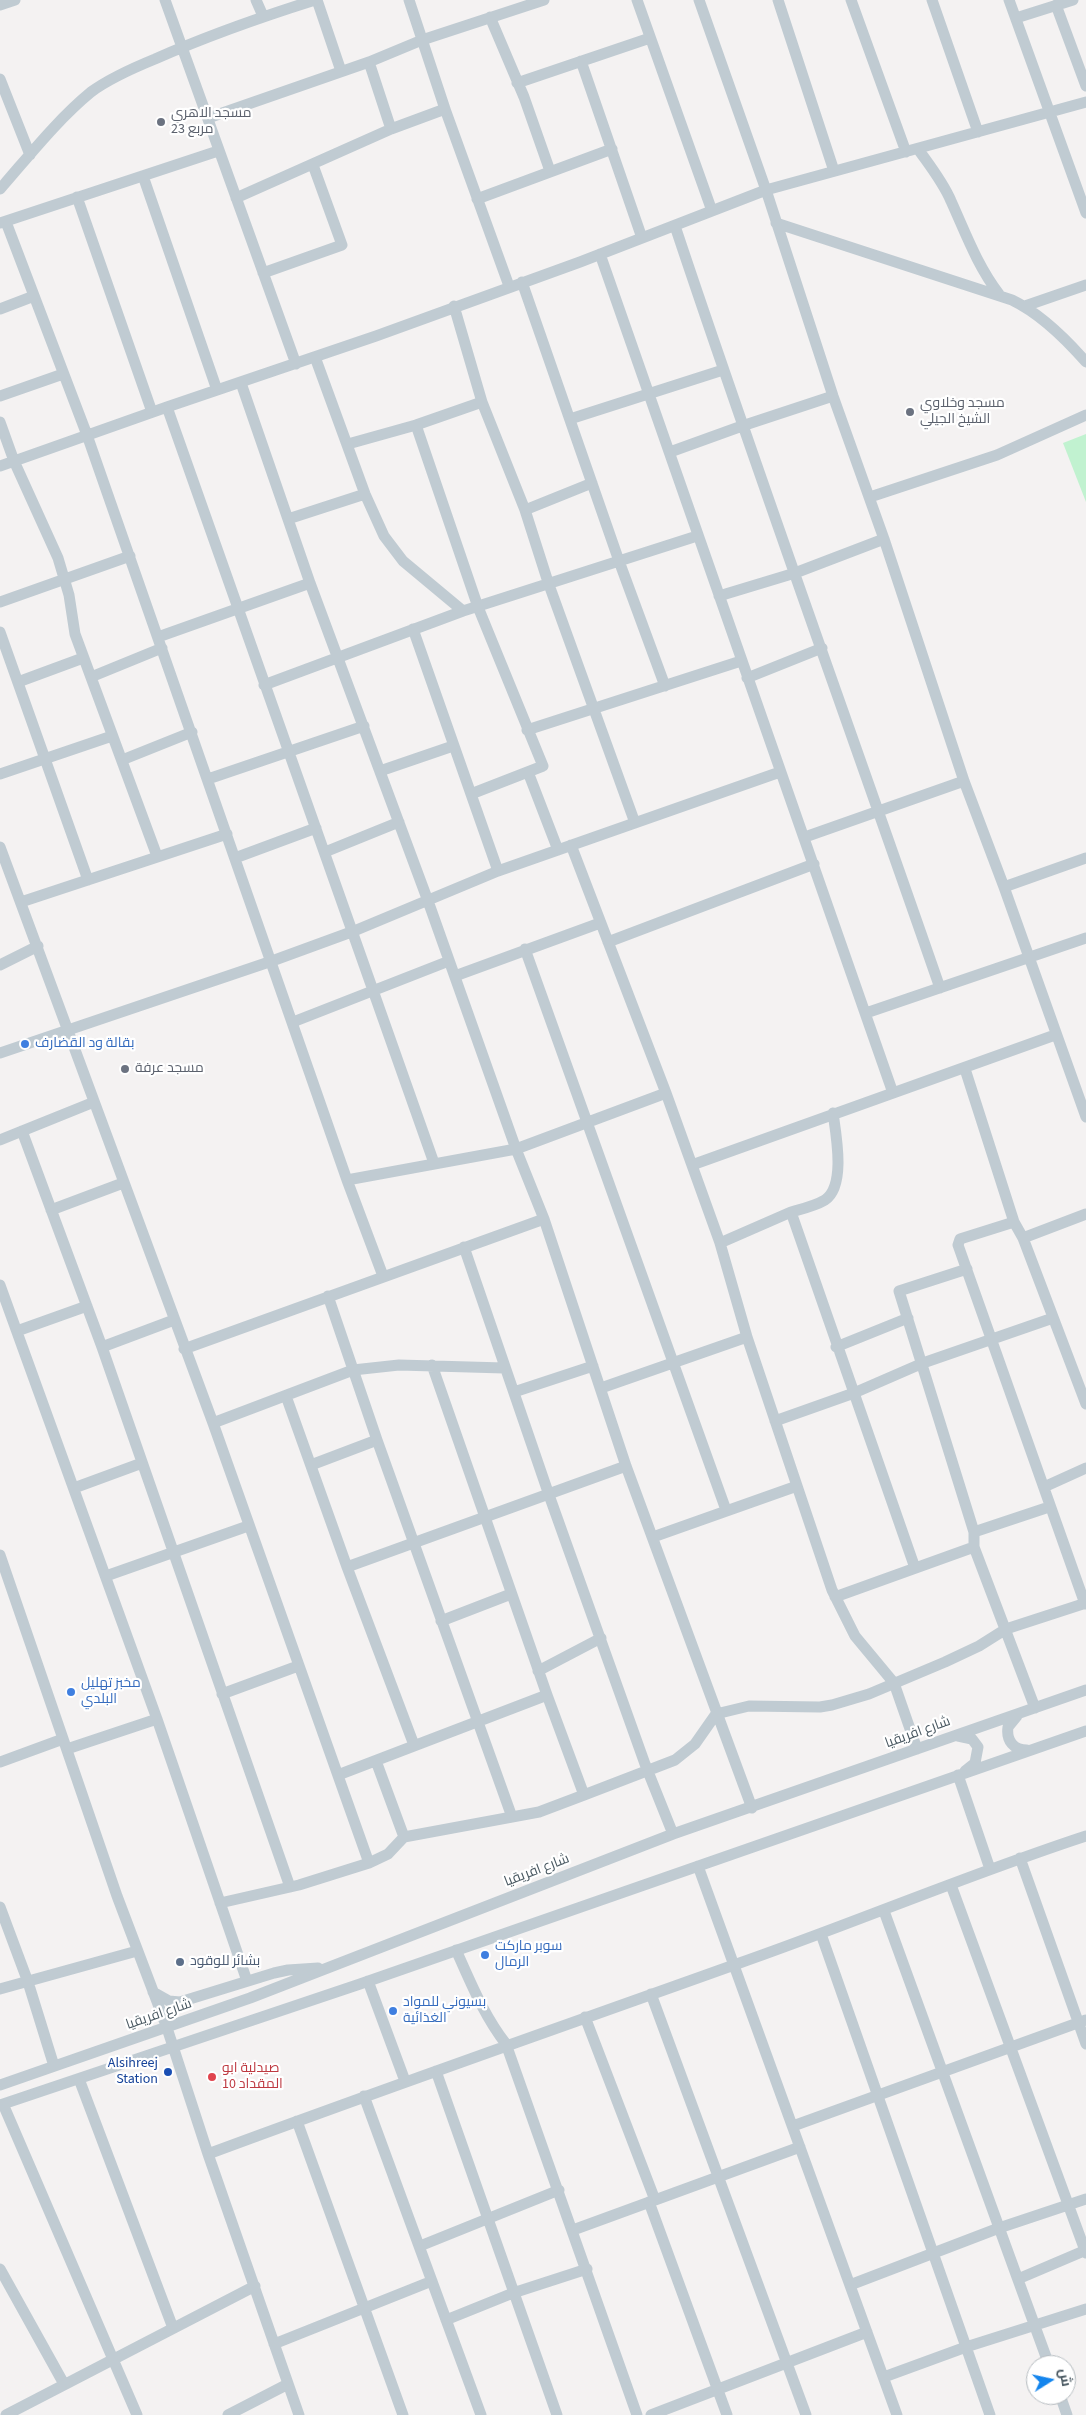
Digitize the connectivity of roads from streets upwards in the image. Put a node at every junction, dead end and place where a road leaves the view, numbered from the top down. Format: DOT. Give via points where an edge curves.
graph roads {
  1 [pos="165,0"];
  2 [pos="256,0"];
  3 [pos="316,0"];
  4 [pos="409,0"];
  5 [pos="544,0"];
  6 [pos="637,0"];
  7 [pos="699,0"];
  8 [pos="778,0"];
  9 [pos="851,0"];
  10 [pos="932,0"];
  11 [pos="1009,0"];
  12 [pos="1073,0"];
  13 [pos="1056,5"];
  14 [pos="263,16"];
  15 [pos="490,17"];
  16 [pos="1016,18"];
  17 [pos="650,38"];
  18 [pos="422,40"];
  19 [pos="181,47"];
  20 [pos="581,60"];
  21 [pos="369,62"];
  22 [pos="341,71"];
  23 [pos="0,79"];
  24 [pos="517,82"];
  25 [pos="1086,86"];
  26 [pos="1086,102"];
  27 [pos="444,108"];
  28 [pos="1050,112"];
  29 [pos="208,118"];
  30 [pos="391,129"];
  31 [pos="978,132"];
  32 [pos="612,149"];
  33 [pos="918,149"];
  34 [pos="218,151"];
  35 [pos="906,152"];
  36 [pos="30,155"];
  37 [pos="313,166"];
  38 [pos="550,171"];
  39 [pos="834,171"];
  40 [pos="143,176"];
  41 [pos="0,189"];
  42 [pos="766,190"];
  43 [pos="77,197"];
  44 [pos="236,198"];
  45 [pos="477,198"];
  46 [pos="712,211"];
  47 [pos="1086,213"];
  48 [pos="3,223"];
  49 [pos="776,223"];
  50 [pos="675,226"];
  51 [pos="642,238"];
  52 [pos="600,254"];
  53 [pos="263,273"];
  54 [pos="522,282"];
  55 [pos="1086,285"];
  56 [pos="509,286"];
  57 [pos="34,296"];
  58 [pos="1000,296"];
  59 [pos="454,306"];
  60 [pos="1025,306"];
  61 [pos="0,309"];
  62 [pos="315,357"];
  63 [pos="1086,362"];
  64 [pos="296,364"];
  65 [pos="723,370"];
  66 [pos="64,374"];
  67 [pos="241,383"];
  68 [pos="217,390"];
  69 [pos="649,394"];
  70 [pos="0,396"];
  71 [pos="833,396"];
  72 [pos="482,402"];
  73 [pos="167,407"];
  74 [pos="152,412"];
  75 [pos="1086,415"];
  76 [pos="570,420"];
  77 [pos="0,422"];
  78 [pos="416,425"];
  79 [pos="742,426"];
  80 [pos="87,435"];
  81 [pos="348,444"];
  82 [pos="670,452"];
  83 [pos="14,461"];
  84 [pos="0,466"];
  85 [pos="592,483"];
  86 [pos="365,494"];
  87 [pos="870,497"];
  88 [pos="525,510"];
  89 [pos="288,519"];
  90 [pos="698,536"];
  91 [pos="884,539"];
  92 [pos="130,556"];
  93 [pos="619,561"];
  94 [pos="795,573"];
  95 [pos="65,578"];
  96 [pos="548,582"];
  97 [pos="310,583"];
  98 [pos="719,596"];
  99 [pos="0,602"];
  100 [pos="478,607"];
  101 [pos="236,608"];
  102 [pos="463,611"];
  103 [pos="413,629"];
  104 [pos="0,632"];
  105 [pos="160,643"];
  106 [pos="822,648"];
  107 [pos="338,657"];
  108 [pos="83,658"];
  109 [pos="741,661"];
  110 [pos="91,677"];
  111 [pos="747,678"];
  112 [pos="18,682"];
  113 [pos="264,685"];
  114 [pos="665,686"];
  115 [pos="594,709"];
  116 [pos="364,726"];
  117 [pos="527,730"];
  118 [pos="192,732"];
  119 [pos="112,736"];
  120 [pos="453,746"];
  121 [pos="288,751"];
  122 [pos="46,758"];
  123 [pos="122,760"];
  124 [pos="380,770"];
  125 [pos="528,772"];
  126 [pos="780,772"];
  127 [pos="0,774"];
  128 [pos="208,779"];
  129 [pos="964,782"];
  130 [pos="470,794"];
  131 [pos="878,811"];
  132 [pos="399,822"];
  133 [pos="634,823"];
  134 [pos="316,828"];
  135 [pos="227,834"];
  136 [pos="805,837"];
  137 [pos="571,845"];
  138 [pos="0,847"];
  139 [pos="558,850"];
  140 [pos="325,852"];
  141 [pos="157,856"];
  142 [pos="236,858"];
  143 [pos="1086,858"];
  144 [pos="814,864"];
  145 [pos="498,871"];
  146 [pos="88,880"];
  147 [pos="1004,887"];
  148 [pos="428,901"];
  149 [pos="20,902"];
  150 [pos="600,923"];
  151 [pos="354,931"];
  152 [pos="1086,938"];
  153 [pos="608,942"];
  154 [pos="38,946"];
  155 [pos="525,949"];
  156 [pos="1029,958"];
  157 [pos="272,961"];
  158 [pos="449,961"];
  159 [pos="0,965"];
  160 [pos="455,976"];
  161 [pos="940,988"];
  162 [pos="374,990"];
  163 [pos="866,1013"];
  164 [pos="293,1022"];
  165 [pos="69,1029"];
  166 [pos="1056,1035"];
  167 [pos="0,1053"];
  168 [pos="965,1069"];
  169 [pos="666,1093"];
  170 [pos="894,1093"];
  171 [pos="94,1102"];
  172 [pos="833,1113"];
  173 [pos="1086,1117"];
  174 [pos="590,1124"];
  175 [pos="22,1131"];
  176 [pos="0,1140"];
  177 [pos="516,1149"];
  178 [pos="434,1163"];
  179 [pos="692,1164"];
  180 [pos="346,1180"];
  181 [pos="123,1183"];
  182 [pos="51,1210"];
  183 [pos="791,1212"];
  184 [pos="1086,1214"];
  185 [pos="544,1219"];
  186 [pos="1014,1222"];
  187 [pos="1024,1238"];
  188 [pos="720,1243"];
  189 [pos="464,1247"];
  190 [pos="967,1269"];
  191 [pos="383,1276"];
  192 [pos="0,1285"];
  193 [pos="328,1296"];
  194 [pos="88,1306"];
  195 [pos="908,1318"];
  196 [pos="1053,1318"];
  197 [pos="174,1320"];
  198 [pos="17,1331"];
  199 [pos="747,1337"];
  200 [pos="990,1340"];
  201 [pos="102,1347"];
  202 [pos="836,1347"];
  203 [pos="184,1349"];
  204 [pos="675,1361"];
  205 [pos="923,1363"];
  206 [pos="432,1365"];
  207 [pos="593,1366"];
  208 [pos="504,1368"];
  209 [pos="353,1370"];
  210 [pos="601,1388"];
  211 [pos="1084,1388"];
  212 [pos="514,1392"];
  213 [pos="854,1393"];
  214 [pos="286,1396"];
  215 [pos="1086,1404"];
  216 [pos="775,1421"];
  217 [pos="213,1423"];
  218 [pos="377,1440"];
  219 [pos="142,1464"];
  220 [pos="311,1465"];
  221 [pos="626,1466"];
  222 [pos="1086,1468"];
  223 [pos="797,1486"];
  224 [pos="1044,1487"];
  225 [pos="74,1488"];
  226 [pos="548,1495"];
  227 [pos="1049,1507"];
  228 [pos="726,1510"];
  229 [pos="484,1517"];
  230 [pos="248,1526"];
  231 [pos="974,1532"];
  232 [pos="654,1537"];
  233 [pos="413,1542"];
  234 [pos="974,1547"];
  235 [pos="172,1552"];
  236 [pos="0,1555"];
  237 [pos="347,1568"];
  238 [pos="915,1568"];
  239 [pos="106,1576"];
  240 [pos="511,1594"];
  241 [pos="835,1597"];
  242 [pos="1085,1604"];
  243 [pos="441,1621"];
  244 [pos="1006,1630"];
  245 [pos="600,1638"];
  246 [pos="298,1666"];
  247 [pos="538,1671"];
  248 [pos="894,1683"];
  249 [pos="1086,1690"];
  250 [pos="222,1694"];
  251 [pos="546,1695"];
  252 [pos="1035,1708"];
  253 [pos="1023,1712"];
  254 [pos="716,1714"];
  255 [pos="157,1719"];
  256 [pos="477,1720"];
  257 [pos="1086,1731"];
  258 [pos="951,1738"];
  259 [pos="65,1744"];
  260 [pos="414,1745"];
  261 [pos="1032,1749"];
  262 [pos="917,1750"];
  263 [pos="376,1761"];
  264 [pos="0,1762"];
  265 [pos="648,1769"];
  266 [pos="960,1774"];
  267 [pos="338,1775"];
  268 [pos="584,1795"];
  269 [pos="752,1808"];
  270 [pos="512,1817"];
  271 [pos="673,1834"];
  272 [pos="1086,1836"];
  273 [pos="404,1837"];
  274 [pos="1020,1858"];
  275 [pos="369,1864"];
  276 [pos="698,1866"];
  277 [pos="990,1869"];
  278 [pos="951,1885"];
  279 [pos="290,1887"];
  280 [pos="220,1903"];
  281 [pos="0,1907"];
  282 [pos="884,1911"];
  283 [pos="821,1934"];
  284 [pos="456,1950"];
  285 [pos="137,1951"];
  286 [pos="734,1965"];
  287 [pos="325,1968"];
  288 [pos="248,1981"];
  289 [pos="368,1981"];
  290 [pos="28,1982"];
  291 [pos="0,1989"];
  292 [pos="153,1992"];
  293 [pos="651,1994"];
  294 [pos="585,2017"];
  295 [pos="1082,2021"];
  296 [pos="167,2028"];
  297 [pos="506,2044"];
  298 [pos="1086,2044"];
  299 [pos="173,2047"];
  300 [pos="1011,2047"];
  301 [pos="54,2066"];
  302 [pos="436,2070"];
  303 [pos="942,2072"];
  304 [pos="79,2079"];
  305 [pos="405,2081"];
  306 [pos="0,2085"];
  307 [pos="364,2096"];
  308 [pos="878,2096"];
  309 [pos="2,2105"];
  310 [pos="298,2121"];
  311 [pos="793,2126"];
  312 [pos="800,2147"];
  313 [pos="208,2154"];
  314 [pos="719,2177"];
  315 [pos="559,2190"];
  316 [pos="1086,2199"];
  317 [pos="652,2201"];
  318 [pos="1068,2205"];
  319 [pos="488,2218"];
  320 [pos="999,2228"];
  321 [pos="574,2230"];
  322 [pos="420,2246"];
  323 [pos="1086,2251"];
  324 [pos="933,2253"];
  325 [pos="0,2269"];
  326 [pos="587,2269"];
  327 [pos="1018,2279"];
  328 [pos="432,2281"];
  329 [pos="850,2285"];
  330 [pos="255,2286"];
  331 [pos="513,2293"];
  332 [pos="363,2308"];
  333 [pos="1086,2309"];
  334 [pos="446,2320"];
  335 [pos="1035,2326"];
  336 [pos="173,2328"];
  337 [pos="867,2332"];
  338 [pos="274,2344"];
  339 [pos="966,2346"];
  340 [pos="1045,2355"];
  341 [pos="114,2357"];
  342 [pos="787,2362"];
  343 [pos="884,2376"];
  344 [pos="64,2384"];
  345 [pos="288,2384"];
  346 [pos="717,2389"];
  347 [pos="6,2415"];
  348 [pos="137,2415"];
  349 [pos="228,2415"];
  350 [pos="299,2415"];
  351 [pos="403,2415"];
  352 [pos="481,2415"];
  353 [pos="557,2415"];
  354 [pos="637,2415"];
  355 [pos="651,2415"];
  356 [pos="726,2415"];
  357 [pos="806,2415"];
  358 [pos="898,2415"];
  359 [pos="990,2415"];
  1 -- 19 [label="street"];
  2 -- 14 [label="street"];
  3 -- 14 [label="street"];
  3 -- 22 [label="street"];
  4 -- 18 [label="street"];
  5 -- 15 [label="street"];
  6 -- 17 [label="street"];
  7 -- 42 [label="street"];
  8 -- 39 [label="street"];
  9 -- 35 [label="street"];
  10 -- 31 [label="street"];
  11 -- 16 [label="street"];
  12 -- 13 [label="street"];
  13 -- 16 [label="street"];
  13 -- 25 [label="street"];
  14 -- 19 [label="street"];
  15 -- 18 [label="street"];
  15 -- 24 [label="street"];
  16 -- 28 [label="street"];
  17 -- 20 [label="street"];
  17 -- 46 [label="street"];
  18 -- 21 [label="street"];
  18 -- 27 [label="street"];
  19 -- 29 [label="street"];
  19 -- 36 [label="street" via="123,73 92,92"];
  20 -- 24 [label="street"];
  20 -- 32 [label="street"];
  21 -- 22 [label="street"];
  21 -- 30 [label="street"];
  22 -- 29 [label="street"];
  23 -- 36 [label="street"];
  24 -- 38 [label="street"];
  26 -- 28 [label="street"];
  27 -- 30 [label="street"];
  27 -- 45 [label="street"];
  28 -- 31 [label="street"];
  28 -- 47 [label="street"];
  29 -- 34 [label="street"];
  30 -- 37 [label="street"];
  31 -- 33 [label="street"];
  32 -- 38 [label="street"];
  32 -- 51 [label="street"];
  33 -- 35 [label="street"];
  33 -- 58 [label="street" via="938,177 971,250"];
  34 -- 40 [label="street"];
  34 -- 44 [label="street"];
  35 -- 39 [label="street"];
  36 -- 41 [label="street"];
  37 -- 44 [label="street"];
  37 -- 53 [label="street" via="342,245"];
  38 -- 45 [label="street"];
  39 -- 42 [label="street"];
  40 -- 43 [label="street"];
  40 -- 68 [label="street"];
  42 -- 46 [label="street"];
  42 -- 49 [label="street"];
  43 -- 48 [label="street"];
  43 -- 74 [label="street"];
  44 -- 53 [label="street"];
  45 -- 56 [label="street"];
  46 -- 50 [label="street"];
  48 -- 57 [label="street"];
  49 -- 58 [label="street"];
  49 -- 71 [label="street"];
  50 -- 51 [label="street"];
  50 -- 65 [label="street"];
  51 -- 52 [label="street"];
  52 -- 54 [label="street"];
  52 -- 69 [label="street"];
  53 -- 64 [label="street"];
  54 -- 56 [label="street"];
  54 -- 76 [label="street"];
  55 -- 60 [label="street"];
  56 -- 59 [label="street"];
  57 -- 61 [label="street"];
  57 -- 66 [label="street"];
  58 -- 60 [label="street"];
  59 -- 62 [label="street"];
  59 -- 72 [label="street"];
  60 -- 63 [label="street" via="1053,328"];
  62 -- 64 [label="street"];
  62 -- 81 [label="street"];
  64 -- 67 [label="street"];
  65 -- 69 [label="street"];
  65 -- 79 [label="street"];
  66 -- 70 [label="street"];
  66 -- 80 [label="street"];
  67 -- 68 [label="street"];
  67 -- 89 [label="street"];
  68 -- 73 [label="street"];
  69 -- 76 [label="street"];
  69 -- 82 [label="street"];
  71 -- 79 [label="street"];
  71 -- 87 [label="street"];
  72 -- 78 [label="street"];
  72 -- 88 [label="street"];
  73 -- 74 [label="street"];
  73 -- 101 [label="street"];
  74 -- 80 [label="street"];
  75 -- 87 [label="street" via="997,455"];
  76 -- 85 [label="street"];
  77 -- 83 [label="street"];
  78 -- 81 [label="street"];
  78 -- 100 [label="street"];
  79 -- 82 [label="street"];
  79 -- 94 [label="street"];
  80 -- 83 [label="street"];
  80 -- 92 [label="street"];
  81 -- 86 [label="street"];
  82 -- 90 [label="street"];
  83 -- 84 [label="street"];
  83 -- 95 [label="street"];
  85 -- 88 [label="street"];
  85 -- 93 [label="street"];
  86 -- 89 [label="street"];
  86 -- 102 [label="street" via="392,550"];
  87 -- 91 [label="street"];
  88 -- 96 [label="street"];
  89 -- 97 [label="street"];
  90 -- 93 [label="street"];
  90 -- 98 [label="street"];
  91 -- 94 [label="street"];
  91 -- 129 [label="street"];
  92 -- 95 [label="street"];
  92 -- 105 [label="street"];
  93 -- 96 [label="street"];
  93 -- 114 [label="street"];
  94 -- 98 [label="street"];
  94 -- 106 [label="street"];
  95 -- 99 [label="street"];
  95 -- 108 [label="street" via="75,634"];
  96 -- 100 [label="street"];
  96 -- 115 [label="street"];
  97 -- 101 [label="street"];
  97 -- 107 [label="street"];
  98 -- 109 [label="street"];
  100 -- 102 [label="street"];
  100 -- 117 [label="street"];
  101 -- 105 [label="street"];
  101 -- 113 [label="street"];
  102 -- 103 [label="street"];
  103 -- 107 [label="street"];
  103 -- 120 [label="street"];
  104 -- 112 [label="street"];
  105 -- 110 [label="street"];
  105 -- 118 [label="street"];
  106 -- 111 [label="street"];
  106 -- 131 [label="street"];
  107 -- 113 [label="street"];
  107 -- 116 [label="street"];
  108 -- 110 [label="street"];
  108 -- 112 [label="street"];
  109 -- 111 [label="street"];
  109 -- 114 [label="street"];
  110 -- 119 [label="street"];
  111 -- 126 [label="street"];
  112 -- 122 [label="street"];
  113 -- 121 [label="street"];
  114 -- 115 [label="street"];
  115 -- 117 [label="street"];
  115 -- 133 [label="street"];
  116 -- 121 [label="street"];
  116 -- 124 [label="street"];
  117 -- 125 [label="street" via="543,766"];
  118 -- 123 [label="street"];
  118 -- 128 [label="street"];
  119 -- 122 [label="street"];
  119 -- 123 [label="street"];
  120 -- 124 [label="street"];
  120 -- 130 [label="street"];
  121 -- 128 [label="street"];
  121 -- 134 [label="street"];
  122 -- 127 [label="street"];
  122 -- 146 [label="street"];
  123 -- 141 [label="street"];
  124 -- 132 [label="street"];
  125 -- 130 [label="street"];
  125 -- 139 [label="street"];
  126 -- 133 [label="street"];
  126 -- 136 [label="street"];
  128 -- 135 [label="street"];
  129 -- 131 [label="street"];
  129 -- 147 [label="street"];
  130 -- 145 [label="street"];
  131 -- 136 [label="street"];
  131 -- 161 [label="street"];
  132 -- 140 [label="street"];
  132 -- 148 [label="street"];
  133 -- 137 [label="street"];
  134 -- 140 [label="street"];
  134 -- 142 [label="street"];
  135 -- 141 [label="street"];
  135 -- 142 [label="street"];
  136 -- 144 [label="street"];
  137 -- 139 [label="street"];
  137 -- 150 [label="street"];
  138 -- 149 [label="street"];
  139 -- 145 [label="street"];
  140 -- 151 [label="street"];
  141 -- 146 [label="street"];
  142 -- 157 [label="street"];
  143 -- 147 [label="street"];
  144 -- 153 [label="street"];
  144 -- 163 [label="street"];
  145 -- 148 [label="street"];
  146 -- 149 [label="street"];
  147 -- 156 [label="street"];
  148 -- 151 [label="street"];
  148 -- 158 [label="street"];
  149 -- 154 [label="street"];
  150 -- 153 [label="street"];
  150 -- 155 [label="street"];
  151 -- 157 [label="street"];
  151 -- 162 [label="street"];
  152 -- 156 [label="street"];
  153 -- 169 [label="street"];
  154 -- 159 [label="street"];
  154 -- 165 [label="street"];
  155 -- 160 [label="street"];
  155 -- 174 [label="street"];
  156 -- 161 [label="street"];
  156 -- 166 [label="street"];
  157 -- 164 [label="street"];
  157 -- 165 [label="street"];
  158 -- 160 [label="street"];
  158 -- 162 [label="street"];
  160 -- 177 [label="street"];
  161 -- 163 [label="street"];
  162 -- 164 [label="street"];
  162 -- 178 [label="street"];
  163 -- 170 [label="street"];
  164 -- 180 [label="street"];
  165 -- 167 [label="street"];
  165 -- 171 [label="street"];
  166 -- 168 [label="street"];
  166 -- 173 [label="street"];
  168 -- 170 [label="street"];
  168 -- 186 [label="street"];
  169 -- 174 [label="street"];
  169 -- 179 [label="street"];
  170 -- 172 [label="street"];
  171 -- 175 [label="street"];
  171 -- 181 [label="street"];
  172 -- 179 [label="street"];
  172 -- 183 [label="street" via="838,1160 836,1187 826,1200"];
  174 -- 177 [label="street"];
  174 -- 204 [label="street"];
  175 -- 176 [label="street"];
  175 -- 182 [label="street"];
  177 -- 178 [label="street"];
  177 -- 185 [label="street"];
  178 -- 180 [label="street"];
  179 -- 188 [label="street"];
  180 -- 191 [label="street"];
  181 -- 182 [label="street"];
  181 -- 197 [label="street"];
  182 -- 194 [label="street"];
  183 -- 188 [label="street"];
  183 -- 202 [label="street"];
  184 -- 187 [label="street"];
  185 -- 189 [label="street"];
  185 -- 207 [label="street"];
  186 -- 187 [label="street"];
  186 -- 190 [label="street" via="958,1242"];
  187 -- 196 [label="street"];
  188 -- 199 [label="street"];
  189 -- 191 [label="street"];
  189 -- 208 [label="street"];
  190 -- 195 [label="street" via="899,1291"];
  190 -- 200 [label="street"];
  191 -- 193 [label="street"];
  192 -- 198 [label="street"];
  193 -- 203 [label="street"];
  193 -- 209 [label="street"];
  194 -- 198 [label="street"];
  194 -- 201 [label="street"];
  195 -- 202 [label="street"];
  195 -- 205 [label="street"];
  196 -- 200 [label="street"];
  196 -- 211 [label="street"];
  197 -- 201 [label="street"];
  197 -- 203 [label="street"];
  198 -- 225 [label="street"];
  199 -- 204 [label="street"];
  199 -- 216 [label="street"];
  200 -- 205 [label="street"];
  200 -- 224 [label="street"];
  201 -- 219 [label="street"];
  202 -- 213 [label="street"];
  203 -- 217 [label="street"];
  204 -- 210 [label="street"];
  204 -- 228 [label="street"];
  205 -- 213 [label="street"];
  205 -- 231 [label="street"];
  206 -- 208 [label="street"];
  206 -- 209 [label="street" via="390,1365"];
  206 -- 229 [label="street"];
  207 -- 210 [label="street"];
  207 -- 212 [label="street"];
  208 -- 212 [label="street"];
  209 -- 214 [label="street"];
  209 -- 218 [label="street"];
  210 -- 221 [label="street"];
  211 -- 215 [label="street"];
  212 -- 226 [label="street"];
  213 -- 216 [label="street"];
  213 -- 238 [label="street"];
  214 -- 217 [label="street"];
  214 -- 220 [label="street"];
  216 -- 223 [label="street"];
  217 -- 230 [label="street"];
  218 -- 220 [label="street"];
  218 -- 233 [label="street"];
  219 -- 225 [label="street"];
  219 -- 235 [label="street"];
  220 -- 237 [label="street"];
  221 -- 226 [label="street"];
  221 -- 232 [label="street"];
  222 -- 224 [label="street"];
  223 -- 228 [label="street"];
  223 -- 241 [label="street"];
  224 -- 227 [label="street"];
  225 -- 239 [label="street"];
  226 -- 229 [label="street"];
  226 -- 245 [label="street"];
  227 -- 231 [label="street"];
  227 -- 242 [label="street"];
  228 -- 232 [label="street"];
  229 -- 233 [label="street"];
  229 -- 240 [label="street"];
  230 -- 235 [label="street"];
  230 -- 246 [label="street"];
  231 -- 234 [label="street"];
  232 -- 254 [label="street"];
  233 -- 237 [label="street"];
  233 -- 243 [label="street"];
  234 -- 238 [label="street"];
  234 -- 244 [label="street"];
  235 -- 239 [label="street"];
  235 -- 250 [label="street"];
  236 -- 259 [label="street"];
  237 -- 260 [label="street"];
  238 -- 241 [label="street"];
  239 -- 255 [label="street"];
  240 -- 243 [label="street"];
  240 -- 247 [label="street"];
  241 -- 248 [label="street" via="855,1636"];
  242 -- 244 [label="street"];
  243 -- 256 [label="street"];
  244 -- 248 [label="street" via="979,1646"];
  244 -- 252 [label="street"];
  245 -- 247 [label="street"];
  245 -- 265 [label="street"];
  246 -- 250 [label="street"];
  246 -- 267 [label="street"];
  247 -- 251 [label="street"];
  248 -- 254 [label="street" via="832,1705 750,1706"];
  248 -- 262 [label="street"];
  249 -- 252 [label="street, شارع افريقيا"];
  250 -- 279 [label="street"];
  251 -- 256 [label="street"];
  251 -- 268 [label="street"];
  252 -- 253 [label="street, شارع افريقيا"];
  253 -- 258 [label="street, شارع افريقيا"];
  253 -- 261 [label="street" via="1010,1722 1008,1739 1015,1748"];
  254 -- 265 [label="street" via="695,1744 675,1760"];
  254 -- 269 [label="street"];
  255 -- 259 [label="street"];
  255 -- 280 [label="street"];
  256 -- 260 [label="street"];
  256 -- 270 [label="street"];
  257 -- 261 [label="street"];
  258 -- 262 [label="street, شارع افريقيا"];
  258 -- 266 [label="street" via="967,1737 978,1747 975,1762"];
  259 -- 264 [label="street"];
  259 -- 285 [label="street"];
  260 -- 263 [label="street"];
  261 -- 266 [label="street"];
  262 -- 269 [label="street, شارع افريقيا"];
  263 -- 267 [label="street"];
  263 -- 273 [label="street"];
  265 -- 268 [label="street"];
  265 -- 271 [label="street"];
  266 -- 276 [label="street"];
  266 -- 277 [label="street"];
  267 -- 275 [label="street"];
  268 -- 270 [label="street" via="539,1812"];
  269 -- 271 [label="street, شارع افريقيا"];
  270 -- 273 [label="street"];
  271 -- 287 [label="street, شارع افريقيا"];
  272 -- 274 [label="street"];
  273 -- 275 [label="street" via="388,1854"];
  274 -- 277 [label="street"];
  274 -- 295 [label="street"];
  275 -- 279 [label="street"];
  276 -- 284 [label="street"];
  276 -- 286 [label="street"];
  277 -- 278 [label="street"];
  278 -- 282 [label="street"];
  278 -- 300 [label="street"];
  279 -- 280 [label="street"];
  280 -- 288 [label="street"];
  281 -- 290 [label="street"];
  282 -- 283 [label="street"];
  282 -- 303 [label="street"];
  283 -- 286 [label="street"];
  283 -- 308 [label="street"];
  284 -- 289 [label="street"];
  284 -- 297 [label="street" via="485,2012"];
  285 -- 290 [label="street"];
  285 -- 292 [label="street"];
  286 -- 293 [label="street"];
  286 -- 311 [label="street"];
  287 -- 288 [label="street" via="288,1970"];
  287 -- 296 [label="street, شارع افريقيا"];
  288 -- 292 [label="street" via="180,2002 169,2001"];
  289 -- 299 [label="street"];
  289 -- 305 [label="street"];
  290 -- 291 [label="street"];
  290 -- 301 [label="street"];
  292 -- 296 [label="street"];
  293 -- 294 [label="street"];
  293 -- 314 [label="street"];
  294 -- 297 [label="street"];
  294 -- 317 [label="street"];
  295 -- 298 [label="street"];
  295 -- 300 [label="street"];
  296 -- 299 [label="street"];
  296 -- 301 [label="street, شارع افريقيا"];
  297 -- 302 [label="street"];
  297 -- 315 [label="street"];
  299 -- 304 [label="street"];
  299 -- 313 [label="street"];
  300 -- 303 [label="street"];
  300 -- 318 [label="street"];
  301 -- 306 [label="street, شارع افريقيا"];
  302 -- 305 [label="street"];
  302 -- 319 [label="street"];
  303 -- 308 [label="street"];
  303 -- 320 [label="street"];
  304 -- 309 [label="street"];
  304 -- 336 [label="street"];
  305 -- 307 [label="street"];
  307 -- 310 [label="street"];
  307 -- 322 [label="street"];
  308 -- 311 [label="street"];
  308 -- 324 [label="street"];
  309 -- 341 [label="street"];
  310 -- 313 [label="street"];
  310 -- 332 [label="street"];
  311 -- 312 [label="street"];
  312 -- 314 [label="street"];
  312 -- 329 [label="street"];
  313 -- 330 [label="street"];
  314 -- 317 [label="street"];
  314 -- 342 [label="street"];
  315 -- 319 [label="street"];
  315 -- 321 [label="street"];
  316 -- 318 [label="street"];
  317 -- 321 [label="street"];
  317 -- 346 [label="street"];
  318 -- 320 [label="street"];
  318 -- 323 [label="street"];
  319 -- 322 [label="street"];
  319 -- 331 [label="street"];
  320 -- 324 [label="street"];
  320 -- 327 [label="street"];
  321 -- 326 [label="street"];
  322 -- 328 [label="street"];
  323 -- 327 [label="street"];
  324 -- 329 [label="street"];
  324 -- 339 [label="street"];
  325 -- 344 [label="street"];
  326 -- 331 [label="street"];
  326 -- 354 [label="street"];
  327 -- 335 [label="street"];
  328 -- 332 [label="street"];
  328 -- 334 [label="street"];
  329 -- 337 [label="street"];
  330 -- 336 [label="street"];
  330 -- 338 [label="street"];
  331 -- 334 [label="street"];
  331 -- 353 [label="street"];
  332 -- 338 [label="street"];
  332 -- 351 [label="street"];
  333 -- 335 [label="street"];
  334 -- 352 [label="street"];
  335 -- 339 [label="street"];
  335 -- 340 [label="street"];
  336 -- 341 [label="street"];
  337 -- 342 [label="street"];
  337 -- 343 [label="street"];
  338 -- 345 [label="street"];
  339 -- 343 [label="street"];
  339 -- 359 [label="street"];
  341 -- 344 [label="street"];
  341 -- 348 [label="street"];
  342 -- 346 [label="street"];
  342 -- 357 [label="street"];
  343 -- 358 [label="street"];
  344 -- 347 [label="street"];
  345 -- 349 [label="street"];
  345 -- 350 [label="street"];
  346 -- 355 [label="street"];
  346 -- 356 [label="street"];
}
